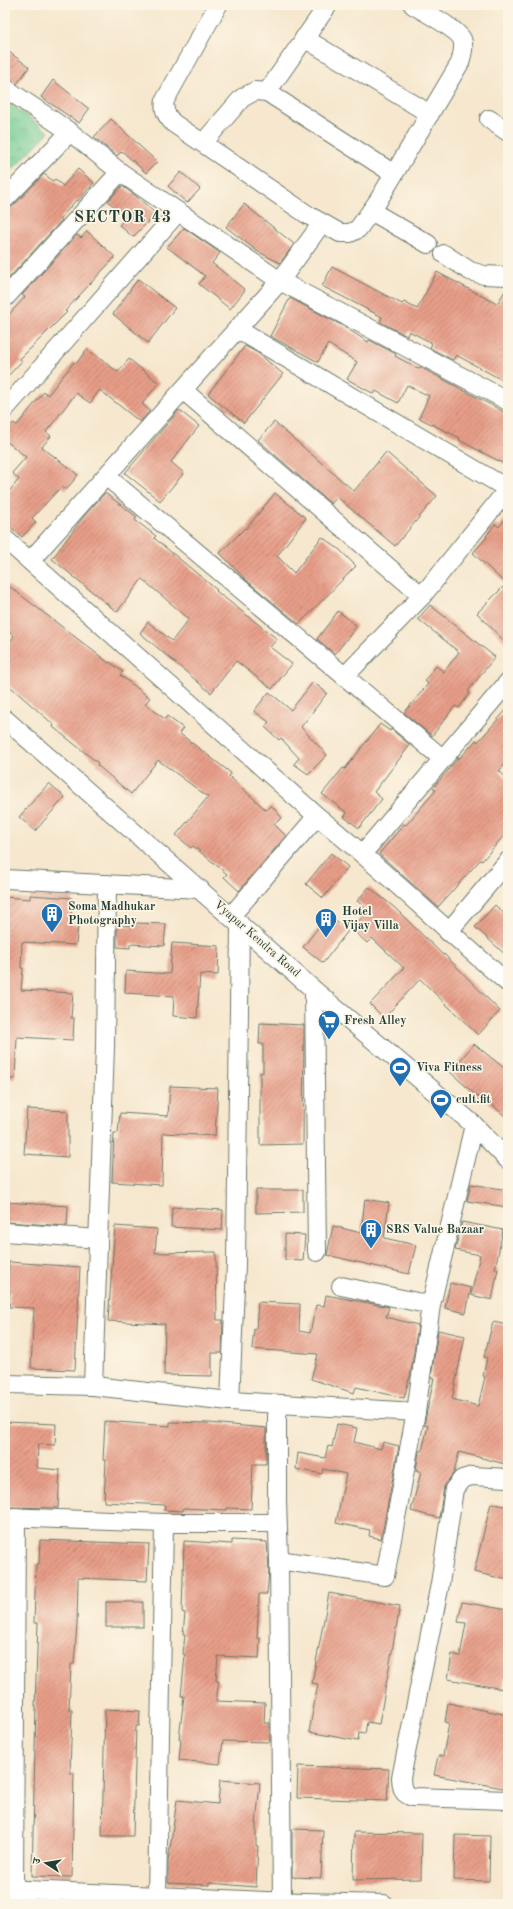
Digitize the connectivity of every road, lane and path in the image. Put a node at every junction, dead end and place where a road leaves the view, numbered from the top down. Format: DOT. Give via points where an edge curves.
graph roads {
  1 [pos="218,5"];
  2 [pos="328,5"];
  3 [pos="413,5"];
  4 [pos="304,38"];
  5 [pos="5,88"];
  6 [pos="267,92"];
  7 [pos="430,114"];
  8 [pos="490,120"];
  9 [pos="70,132"];
  10 [pos="508,132"];
  11 [pos="203,143"];
  12 [pos="120,172"];
  13 [pos="394,174"];
  14 [pos="5,199"];
  15 [pos="371,211"];
  16 [pos="178,212"];
  17 [pos="322,223"];
  18 [pos="428,244"];
  19 [pos="444,254"];
  20 [pos="508,276"];
  21 [pos="280,281"];
  22 [pos="5,298"];
  23 [pos="237,329"];
  24 [pos="183,390"];
  25 [pos="508,400"];
  26 [pos="5,409"];
  27 [pos="106,476"];
  28 [pos="508,489"];
  29 [pos="5,539"];
  30 [pos="30,561"];
  31 [pos="422,596"];
  32 [pos="345,676"];
  33 [pos="508,682"];
  34 [pos="5,719"];
  35 [pos="443,759"];
  36 [pos="317,816"];
  37 [pos="363,853"];
  38 [pos="508,861"];
  39 [pos="5,879"];
  40 [pos="107,884"];
  41 [pos="200,889"];
  42 [pos="235,920"];
  43 [pos="448,932"];
  44 [pos="508,983"];
  45 [pos="314,990"];
  46 [pos="474,1125"];
  47 [pos="508,1160"];
  48 [pos="5,1232"];
  49 [pos="98,1239"];
  50 [pos="317,1252"];
  51 [pos="341,1286"];
  52 [pos="431,1306"];
  53 [pos="5,1384"];
  54 [pos="93,1386"];
  55 [pos="230,1402"];
  56 [pos="280,1404"];
  57 [pos="416,1412"];
  58 [pos="508,1478"];
  59 [pos="11,1517"];
  60 [pos="164,1523"];
  61 [pos="277,1523"];
  62 [pos="279,1560"];
  63 [pos="508,1800"];
  64 [pos="9,1889"];
  65 [pos="157,1896"];
  66 [pos="282,1902"];
  67 [pos="384,1904"];
  1 -- 11 [label="street" via="165,100 164,108 166,116 173,123"];
  2 -- 4 [label="street"];
  3 -- 7 [label="street" via="461,37 464,49 460,63"];
  4 -- 6 [label="street"];
  4 -- 7 [label="street"];
  5 -- 9 [label="street"];
  6 -- 11 [label="street" via="255,91 242,98"];
  6 -- 13 [label="street"];
  7 -- 13 [label="street"];
  8 -- 10 [label="street"];
  9 -- 12 [label="street"];
  9 -- 14 [label="street"];
  11 -- 17 [label="street"];
  12 -- 16 [label="street"];
  12 -- 22 [label="street"];
  13 -- 15 [label="street"];
  15 -- 17 [label="street" via="358,229 350,233 340,233"];
  15 -- 18 [label="street"];
  16 -- 21 [label="street"];
  16 -- 26 [label="street"];
  17 -- 21 [label="street"];
  19 -- 20 [label="street" via="470,271 484,275"];
  21 -- 23 [label="street"];
  21 -- 25 [label="street"];
  23 -- 24 [label="street"];
  23 -- 28 [label="street"];
  24 -- 27 [label="street"];
  24 -- 31 [label="street"];
  27 -- 30 [label="street"];
  27 -- 32 [label="street"];
  28 -- 31 [label="street"];
  29 -- 30 [label="street"];
  30 -- 36 [label="street"];
  31 -- 32 [label="street"];
  32 -- 35 [label="street"];
  33 -- 35 [label="street"];
  34 -- 41 [label="street, Vyapar Kendra Road"];
  35 -- 37 [label="street"];
  36 -- 37 [label="street"];
  36 -- 42 [label="street"];
  37 -- 43 [label="street"];
  38 -- 43 [label="street"];
  39 -- 40 [label="street"];
  40 -- 41 [label="street"];
  40 -- 49 [label="street" via="105,1047"];
  41 -- 42 [label="street, Vyapar Kendra Road"];
  42 -- 45 [label="street, Vyapar Kendra Road"];
  42 -- 55 [label="street" via="236,1264"];
  43 -- 44 [label="street"];
  45 -- 46 [label="street, Vyapar Kendra Road"];
  45 -- 50 [label="street"];
  46 -- 47 [label="street, Vyapar Kendra Road"];
  46 -- 52 [label="street"];
  48 -- 49 [label="street"];
  49 -- 54 [label="street"];
  51 -- 52 [label="street"];
  52 -- 57 [label="street"];
  53 -- 54 [label="street"];
  54 -- 55 [label="street"];
  55 -- 56 [label="street"];
  56 -- 57 [label="street"];
  56 -- 61 [label="street" via="277,1416"];
  57 -- 62 [label="street" via="385,1576"];
  58 -- 63 [label="street" via="472,1476 462,1479 454,1489 440,1584 401,1778 402,1789 406,1795 413,1797"];
  59 -- 60 [label="street"];
  59 -- 64 [label="street"];
  60 -- 61 [label="street"];
  60 -- 65 [label="street"];
  61 -- 62 [label="street"];
  62 -- 66 [label="street"];
  64 -- 65 [label="street"];
  65 -- 66 [label="street"];
  66 -- 67 [label="street"];
}
